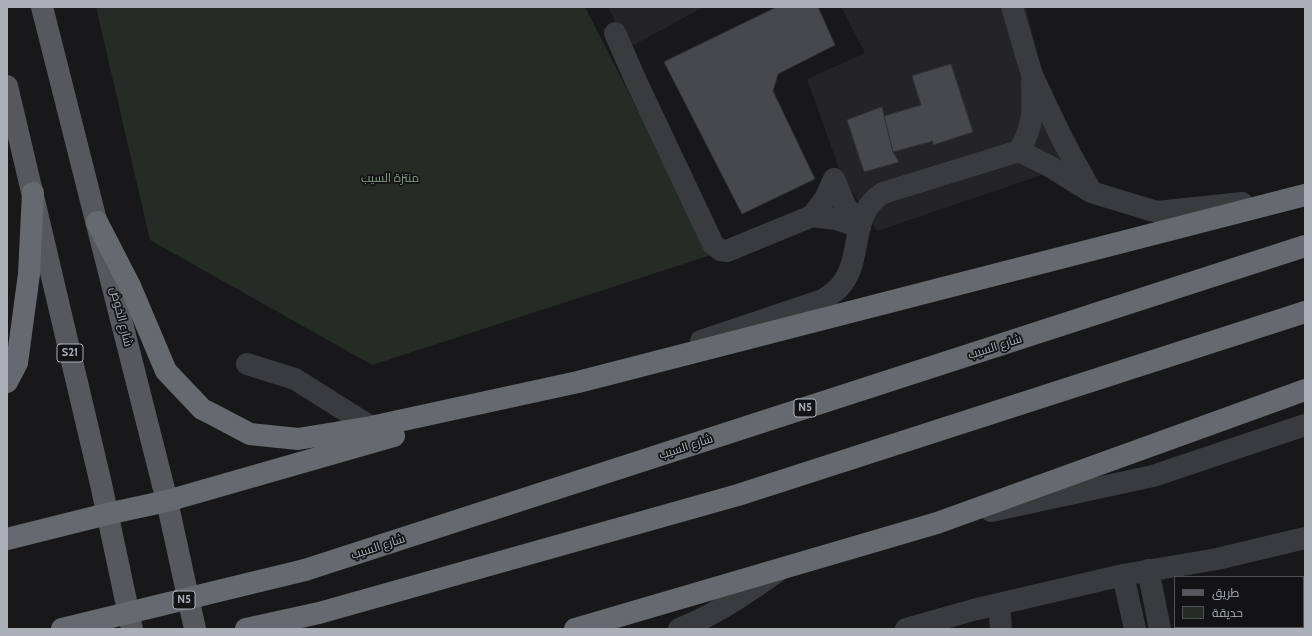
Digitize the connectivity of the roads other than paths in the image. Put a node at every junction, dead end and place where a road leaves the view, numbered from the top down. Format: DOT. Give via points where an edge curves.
graph roads {
  1 [pos="42,7"];
  2 [pos="1012,7"];
  3 [pos="616,33"];
  4 [pos="1032,75"];
  5 [pos="7,86"];
  6 [pos="1019,151"];
  7 [pos="1091,192"];
  8 [pos="1305,192"];
  9 [pos="33,193"];
  10 [pos="1305,195"];
  11 [pos="812,216"];
  12 [pos="97,222"];
  13 [pos="860,227"];
  14 [pos="1305,246"];
  15 [pos="1305,312"];
  16 [pos="247,364"];
  17 [pos="7,382"];
  18 [pos="578,382"];
  19 [pos="1305,390"];
  20 [pos="1305,424"];
  21 [pos="370,427"];
  22 [pos="167,501"];
  23 [pos="107,514"];
  24 [pos="937,523"];
  25 [pos="1305,538"];
  26 [pos="7,539"];
  27 [pos="782,568"];
  28 [pos="1148,570"];
  29 [pos="1122,575"];
  30 [pos="999,604"];
  31 [pos="959,622"];
  32 [pos="62,629"];
  33 [pos="132,629"];
  34 [pos="195,629"];
  35 [pos="246,629"];
  36 [pos="575,629"];
  37 [pos="679,629"];
  38 [pos="906,629"];
  39 [pos="1001,629"];
  40 [pos="1135,629"];
  41 [pos="1160,629"];
  1 -- 12 [label="main road, شارع الخوض"];
  2 -- 4 [label="street"];
  3 -- 11 [label="street" via="713,244 720,250 727,251"];
  4 -- 6 [label="street" via="1033,117 1027,137"];
  4 -- 7 [label="street" via="1062,139"];
  5 -- 9 [label="main road, S21"];
  6 -- 7 [label="street" via="1050,166"];
  6 -- 13 [label="street" via="883,193 868,205"];
  7 -- 8 [label="street" via="1157,212 1208,208"];
  9 -- 17 [label="highway" via="29,274 17,363"];
  9 -- 23 [label="main road, S21"];
  10 -- 18 [label="highway"];
  11 -- 13 [label="street" via="836,219"];
  11 -- 13 [label="street" via="825,199 834,179 845,205"];
  12 -- 21 [label="highway" via="130,286 166,371 202,409 250,434 298,439"];
  12 -- 22 [label="main road, شارع الخوض"];
  13 -- 18 [label="street" via="848,273 842,284 823,300"];
  14 -- 32 [label="highway, شارع السيب / N5, bridge" via="305,570"];
  15 -- 35 [label="highway" via="738,495 319,614"];
  16 -- 21 [label="street" via="295,379"];
  18 -- 21 [label="highway"];
  18 -- 22 [label="highway"];
  19 -- 24 [label="highway"];
  20 -- 24 [label="street" via="1153,476"];
  22 -- 23 [label="highway"];
  22 -- 34 [label="main road, شارع الخوض"];
  23 -- 26 [label="highway"];
  23 -- 33 [label="main road, S21"];
  24 -- 27 [label="highway"];
  25 -- 28 [label="street" via="1217,559"];
  27 -- 36 [label="highway"];
  27 -- 37 [label="street" via="731,603 700,621"];
  28 -- 29 [label="street"];
  28 -- 41 [label="street"];
  29 -- 30 [label="street"];
  29 -- 40 [label="street"];
  30 -- 31 [label="street"];
  30 -- 39 [label="street"];
  31 -- 38 [label="street"];
}
